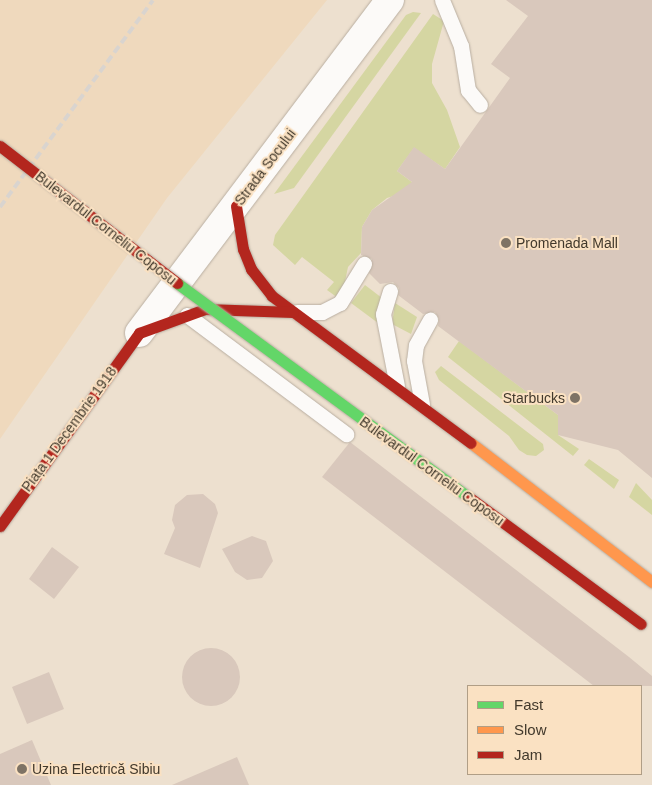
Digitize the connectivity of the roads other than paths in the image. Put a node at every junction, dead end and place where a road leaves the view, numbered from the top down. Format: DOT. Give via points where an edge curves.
graph roads {
  1 [pos="390,0"];
  2 [pos="442,0"];
  3 [pos="480,105"];
  4 [pos="0,146"];
  5 [pos="236,206"];
  6 [pos="364,264"];
  7 [pos="390,290"];
  8 [pos="294,312"];
  9 [pos="186,315"];
  10 [pos="430,320"];
  11 [pos="139,333"];
  12 [pos="397,388"];
  13 [pos="422,406"];
  14 [pos="346,434"];
  15 [pos="0,526"];
  16 [pos="652,582"];
  17 [pos="652,632"];
  1 -- 5 [label="street, Strada Socului"];
  2 -- 3 [label="lane" via="461,46 468,90"];
  4 -- 17 [label="street, Bulevardul Corneliu Coposu, bridge" via="198,298"];
  5 -- 8 [label="street" via="243,249 251,269 272,296"];
  5 -- 11 [label="street, Strada Socului"];
  6 -- 8 [label="lane" via="340,303 322,312"];
  7 -- 12 [label="lane" via="383,314"];
  8 -- 9 [label="street" via="222,309"];
  8 -- 12 [label="street"];
  9 -- 11 [label="street"];
  9 -- 14 [label="lane"];
  10 -- 13 [label="lane" via="416,345 414,361"];
  11 -- 15 [label="street, Piața 1 Decembrie 1918"];
  12 -- 13 [label="street"];
  13 -- 16 [label="street"];
}
